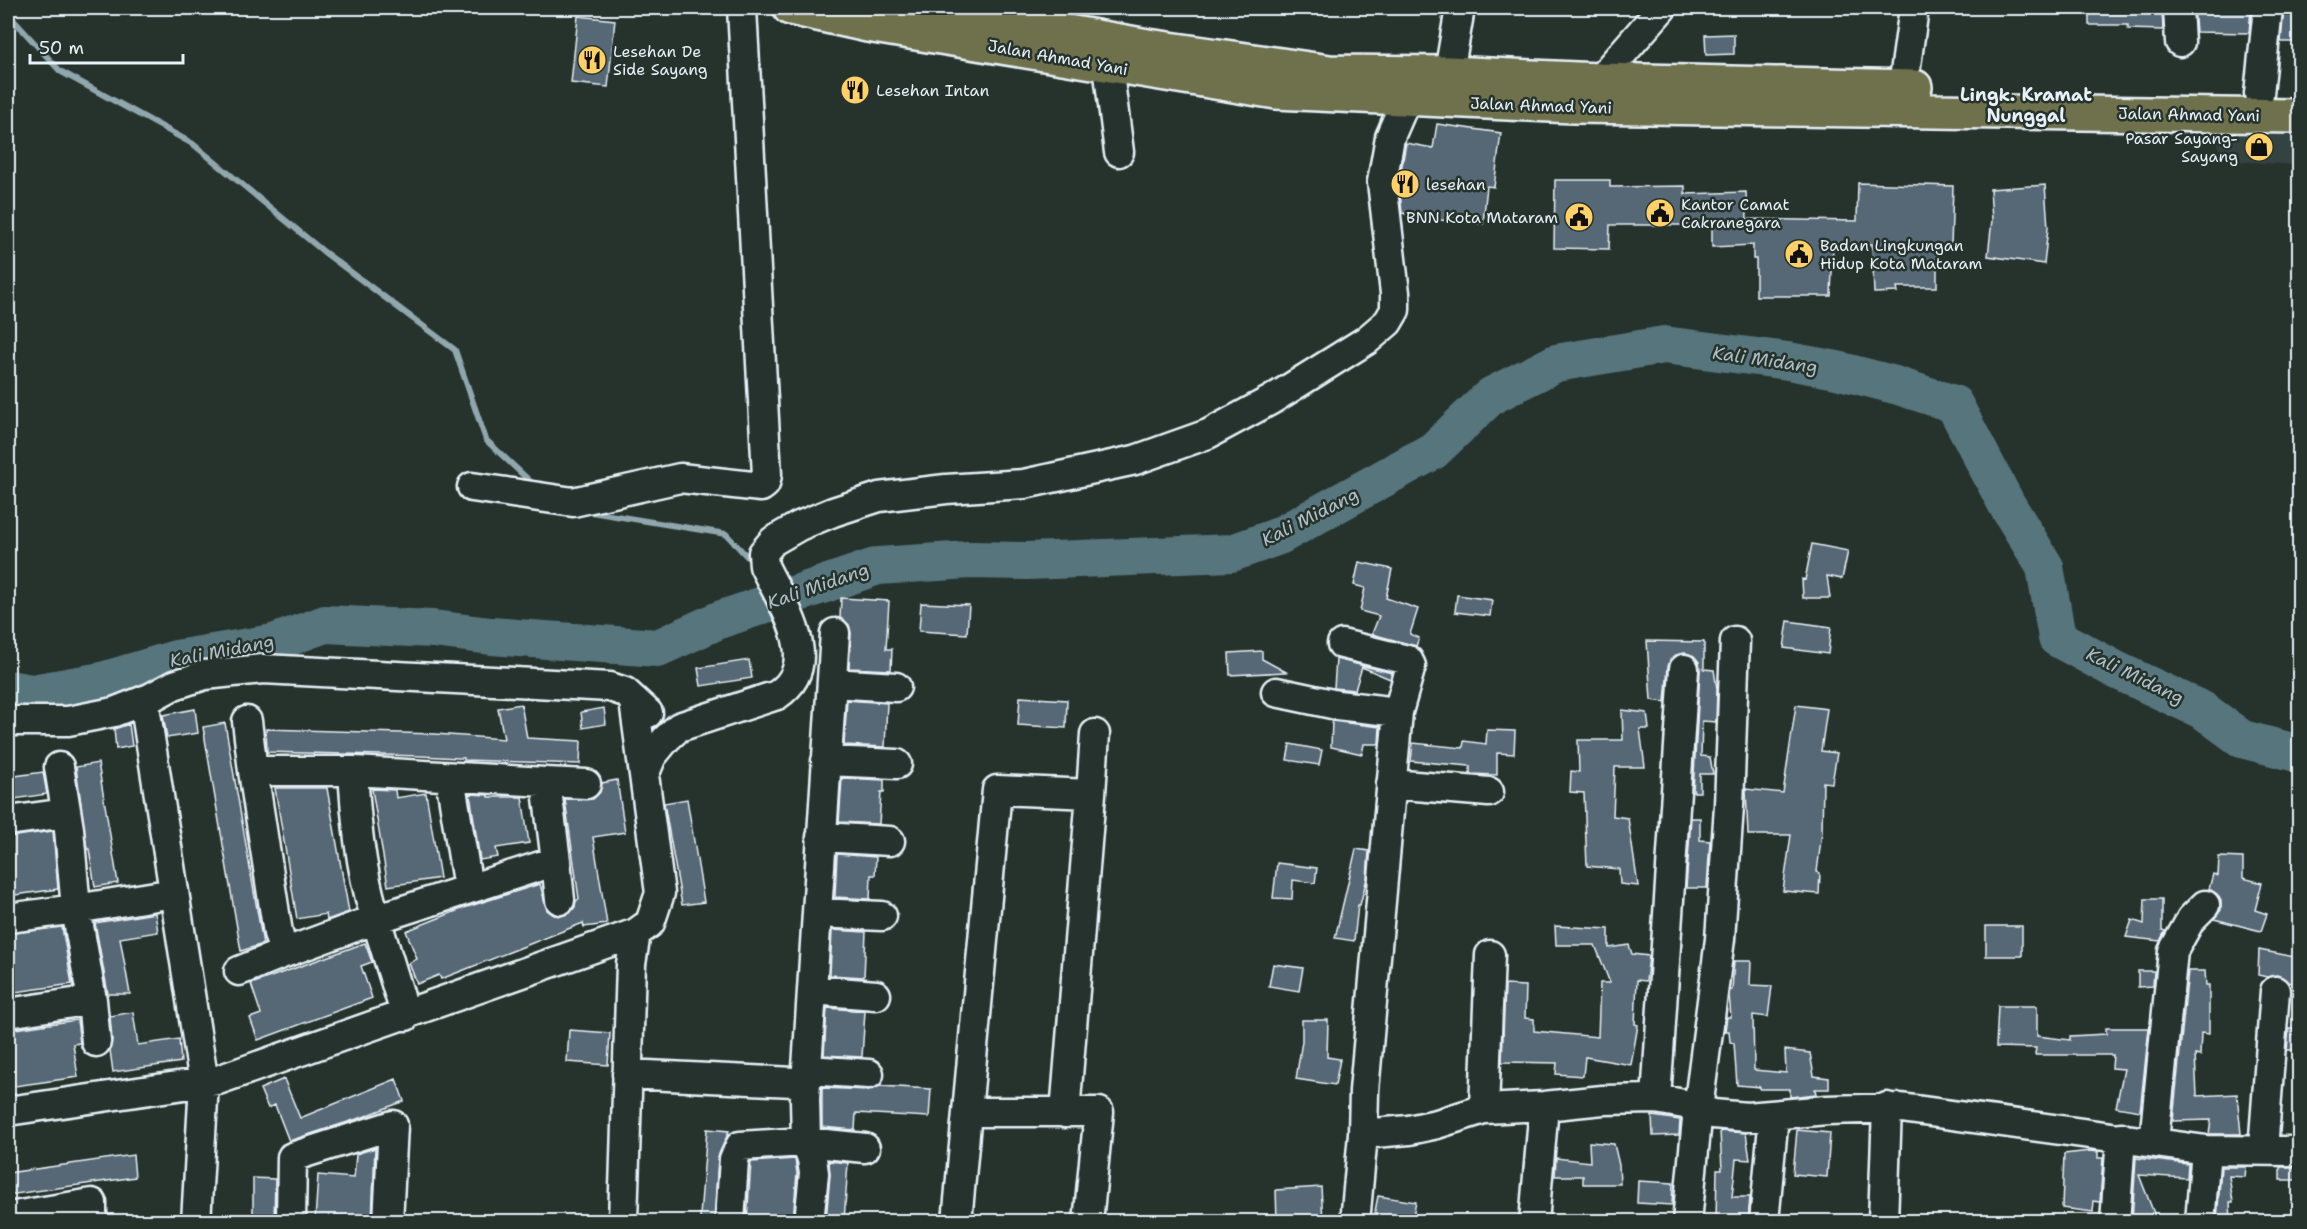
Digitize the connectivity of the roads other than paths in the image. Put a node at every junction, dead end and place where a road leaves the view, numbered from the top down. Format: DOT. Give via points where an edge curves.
graph roads {
  1 [pos="742,8"];
  2 [pos="790,8"];
  3 [pos="930,8"];
  4 [pos="1460,8"];
  5 [pos="1662,8"];
  6 [pos="1914,8"];
  7 [pos="2178,8"];
  8 [pos="2268,8"];
  9 [pos="869,16"];
  10 [pos="2180,42"];
  11 [pos="1108,66"];
  12 [pos="1449,73"];
  13 [pos="1599,80"];
  14 [pos="1903,87"];
  15 [pos="1533,90"];
  16 [pos="2259,94"];
  17 [pos="2300,95"];
  18 [pos="1406,100"];
  19 [pos="2202,103"];
  20 [pos="2300,116"];
  21 [pos="1119,152"];
  22 [pos="472,487"];
  23 [pos="835,633"];
  24 [pos="1735,641"];
  25 [pos="1342,644"];
  26 [pos="1684,669"];
  27 [pos="832,683"];
  28 [pos="896,687"];
  29 [pos="1276,692"];
  30 [pos="144,700"];
  31 [pos="634,701"];
  32 [pos="1398,712"];
  33 [pos="8,721"];
  34 [pos="247,721"];
  35 [pos="679,727"];
  36 [pos="1095,734"];
  37 [pos="826,761"];
  38 [pos="897,764"];
  39 [pos="59,767"];
  40 [pos="253,771"];
  41 [pos="353,771"];
  42 [pos="645,773"];
  43 [pos="450,777"];
  44 [pos="546,782"];
  45 [pos="586,784"];
  46 [pos="1391,784"];
  47 [pos="1489,792"];
  48 [pos="1091,794"];
  49 [pos="66,813"];
  50 [pos="8,821"];
  51 [pos="821,837"];
  52 [pos="890,841"];
  53 [pos="556,861"];
  54 [pos="468,888"];
  55 [pos="174,893"];
  56 [pos="560,900"];
  57 [pos="2205,905"];
  58 [pos="76,909"];
  59 [pos="817,913"];
  60 [pos="882,916"];
  61 [pos="8,918"];
  62 [pos="376,919"];
  63 [pos="636,933"];
  64 [pos="284,953"];
  65 [pos="1490,955"];
  66 [pos="239,971"];
  67 [pos="812,990"];
  68 [pos="2275,991"];
  69 [pos="876,995"];
  70 [pos="92,1000"];
  71 [pos="8,1013"];
  72 [pos="406,1016"];
  73 [pos="96,1042"];
  74 [pos="627,1074"];
  75 [pos="869,1074"];
  76 [pos="801,1076"];
  77 [pos="204,1083"];
  78 [pos="1656,1099"];
  79 [pos="1544,1106"];
  80 [pos="1887,1107"];
  81 [pos="1484,1109"];
  82 [pos="1698,1109"];
  83 [pos="8,1111"];
  84 [pos="967,1112"];
  85 [pos="1065,1113"];
  86 [pos="1774,1114"];
  87 [pos="1363,1134"];
  88 [pos="2121,1137"];
  89 [pos="2154,1141"];
  90 [pos="806,1142"];
  91 [pos="865,1148"];
  92 [pos="2206,1150"];
  93 [pos="2263,1150"];
  94 [pos="2300,1151"];
  95 [pos="8,1217"];
  96 [pos="92,1221"];
  97 [pos="196,1221"];
  98 [pos="291,1221"];
  99 [pos="388,1221"];
  100 [pos="623,1221"];
  101 [pos="730,1221"];
  102 [pos="809,1221"];
  103 [pos="957,1221"];
  104 [pos="1088,1221"];
  105 [pos="1355,1221"];
  106 [pos="1534,1221"];
  107 [pos="1687,1221"];
  108 [pos="1764,1221"];
  109 [pos="1883,1221"];
  110 [pos="2115,1221"];
  111 [pos="2200,1221"];
  1 -- 22 [label="street" via="765,484 681,478 573,502"];
  2 -- 9 [label="highway, Jalan Ahmad Yani"];
  3 -- 12 [label="highway" via="1293,69"];
  4 -- 12 [label="street"];
  5 -- 13 [label="street"];
  6 -- 14 [label="street"];
  7 -- 10 [label="street"];
  8 -- 16 [label="street"];
  9 -- 11 [label="highway, Jalan Ahmad Yani"];
  11 -- 18 [label="highway, Jalan Ahmad Yani" via="1276,92"];
  11 -- 21 [label="street"];
  12 -- 15 [label="highway"];
  13 -- 14 [label="highway"];
  13 -- 15 [label="highway"];
  14 -- 19 [label="highway"];
  15 -- 18 [label="highway, Jalan Ahmad Yani"];
  15 -- 19 [label="highway, Jalan Ahmad Yani" via="1669,108"];
  16 -- 17 [label="highway"];
  16 -- 19 [label="highway"];
  18 -- 35 [label="street" via="1390,137 1382,182 1395,285 1395,310 1388,322 1367,340 1271,400 1208,434 1135,460 1024,484 879,497 799,526 773,541 763,553 764,566 799,642 795,677 777,696"];
  19 -- 20 [label="highway, Jalan Ahmad Yani"];
  23 -- 27 [label="street"];
  24 -- 82 [label="street" via="1720,939"];
  25 -- 32 [label="street" via="1410,662"];
  26 -- 78 [label="street"];
  27 -- 28 [label="street"];
  27 -- 37 [label="street"];
  29 -- 32 [label="street"];
  30 -- 31 [label="street" via="205,675 263,669 610,687 625,692"];
  30 -- 33 [label="street" via="114,712 68,721"];
  30 -- 55 [label="street"];
  31 -- 35 [label="street" via="654,718"];
  31 -- 42 [label="street"];
  32 -- 46 [label="street"];
  34 -- 40 [label="street"];
  35 -- 42 [label="street" via="652,756"];
  36 -- 48 [label="street"];
  37 -- 38 [label="street"];
  37 -- 51 [label="street"];
  39 -- 49 [label="street"];
  40 -- 41 [label="street"];
  40 -- 64 [label="street"];
  41 -- 43 [label="street"];
  41 -- 62 [label="street" via="357,838"];
  42 -- 63 [label="street" via="660,893 650,923"];
  43 -- 44 [label="street"];
  43 -- 54 [label="street"];
  44 -- 45 [label="street"];
  44 -- 53 [label="street"];
  46 -- 47 [label="street"];
  46 -- 87 [label="street"];
  48 -- 84 [label="street" via="997,790"];
  48 -- 85 [label="street"];
  49 -- 50 [label="street"];
  49 -- 58 [label="street"];
  51 -- 52 [label="street"];
  51 -- 59 [label="street"];
  53 -- 54 [label="street"];
  53 -- 56 [label="street"];
  54 -- 62 [label="street"];
  55 -- 58 [label="street"];
  55 -- 77 [label="street"];
  57 -- 89 [label="street" via="2190,919 2173,951"];
  58 -- 61 [label="street"];
  58 -- 70 [label="street"];
  59 -- 60 [label="street"];
  59 -- 67 [label="street"];
  62 -- 64 [label="street"];
  62 -- 72 [label="street"];
  63 -- 72 [label="street"];
  63 -- 74 [label="street" via="631,964"];
  64 -- 66 [label="street"];
  65 -- 81 [label="street"];
  67 -- 69 [label="street"];
  67 -- 76 [label="street"];
  68 -- 93 [label="street"];
  70 -- 71 [label="street"];
  70 -- 73 [label="street"];
  72 -- 77 [label="street"];
  74 -- 76 [label="street"];
  74 -- 100 [label="street"];
  75 -- 76 [label="street"];
  76 -- 90 [label="street"];
  77 -- 83 [label="street"];
  77 -- 97 [label="street"];
  78 -- 79 [label="street"];
  78 -- 82 [label="street"];
  79 -- 81 [label="street"];
  79 -- 106 [label="street"];
  80 -- 86 [label="street"];
  80 -- 88 [label="street"];
  80 -- 109 [label="street"];
  81 -- 87 [label="street" via="1421,1128"];
  82 -- 86 [label="street" via="1747,1117"];
  82 -- 107 [label="street"];
  84 -- 85 [label="street"];
  84 -- 103 [label="street"];
  85 -- 104 [label="street" via="1099,1112"];
  86 -- 108 [label="street"];
  87 -- 105 [label="street"];
  88 -- 89 [label="street"];
  88 -- 110 [label="street"];
  89 -- 92 [label="street"];
  90 -- 91 [label="street"];
  90 -- 101 [label="street" via="746,1144 738,1148"];
  90 -- 102 [label="street" via="814,1173"];
  92 -- 93 [label="street"];
  92 -- 111 [label="street"];
  93 -- 94 [label="street"];
  95 -- 96 [label="street" via="92,1203"];
  98 -- 99 [label="street" via="292,1157 393,1125"];
}
